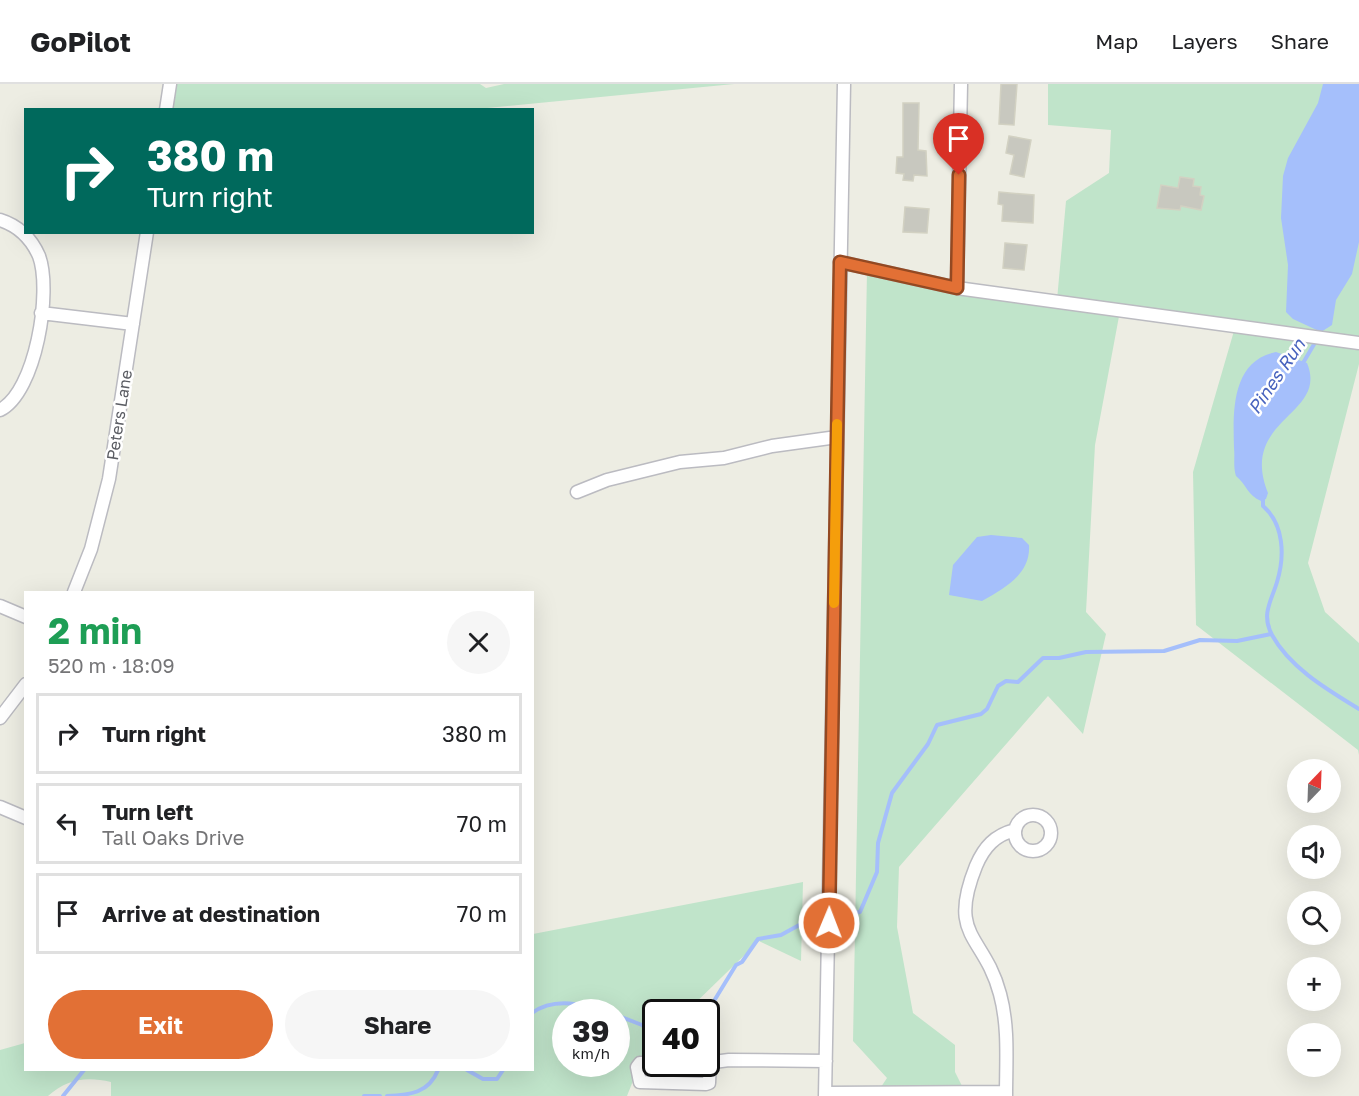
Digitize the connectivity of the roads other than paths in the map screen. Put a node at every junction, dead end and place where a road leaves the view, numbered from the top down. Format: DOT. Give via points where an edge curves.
graph roads {
  1 [pos="170,84"];
  2 [pos="844,84"];
  3 [pos="961,84"];
  4 [pos="166,108"];
  5 [pos="0,220"];
  6 [pos="24,232"];
  7 [pos="26,234"];
  8 [pos="147,234"];
  9 [pos="840,262"];
  10 [pos="957,288"];
  11 [pos="41,313"];
  12 [pos="133,324"];
  13 [pos="1354,343"];
  14 [pos="0,410"];
  15 [pos="837,437"];
  16 [pos="577,492"];
  17 [pos="74,591"];
  18 [pos="0,606"];
  19 [pos="24,616"];
  20 [pos="24,687"];
  21 [pos="0,718"];
  22 [pos="0,807"];
  23 [pos="24,817"];
  24 [pos="1015,830"];
  25 [pos="826,1061"];
  26 [pos="706,1063"];
  27 [pos="720,1063"];
  28 [pos="826,1094"];
  29 [pos="1006,1094"];
  1 -- 4 [label="street"];
  2 -- 9 [label="street"];
  3 -- 10 [label="street"];
  5 -- 6 [label="street"];
  7 -- 11 [label="street" via="39,256 42,271"];
  8 -- 12 [label="street, Peters Lane"];
  9 -- 10 [label="street"];
  9 -- 15 [label="street"];
  10 -- 13 [label="street"];
  11 -- 12 [label="street"];
  11 -- 14 [label="street" via="33,364 17,394"];
  12 -- 17 [label="street, Peters Lane" via="109,479 91,549"];
  15 -- 16 [label="street" via="680,462"];
  15 -- 25 [label="street"];
  18 -- 19 [label="street"];
  20 -- 21 [label="street"];
  22 -- 23 [label="street"];
  24 -- 29 [label="street" via="987,845 965,892 963,914 1000,993 1006,1034"];
  25 -- 27 [label="street"];
  25 -- 28 [label="street"];
  26 -- 26 [label="street" via="640,1064 637,1067 640,1082 705,1084 710,1083"];
  28 -- 29 [label="street"];
}
